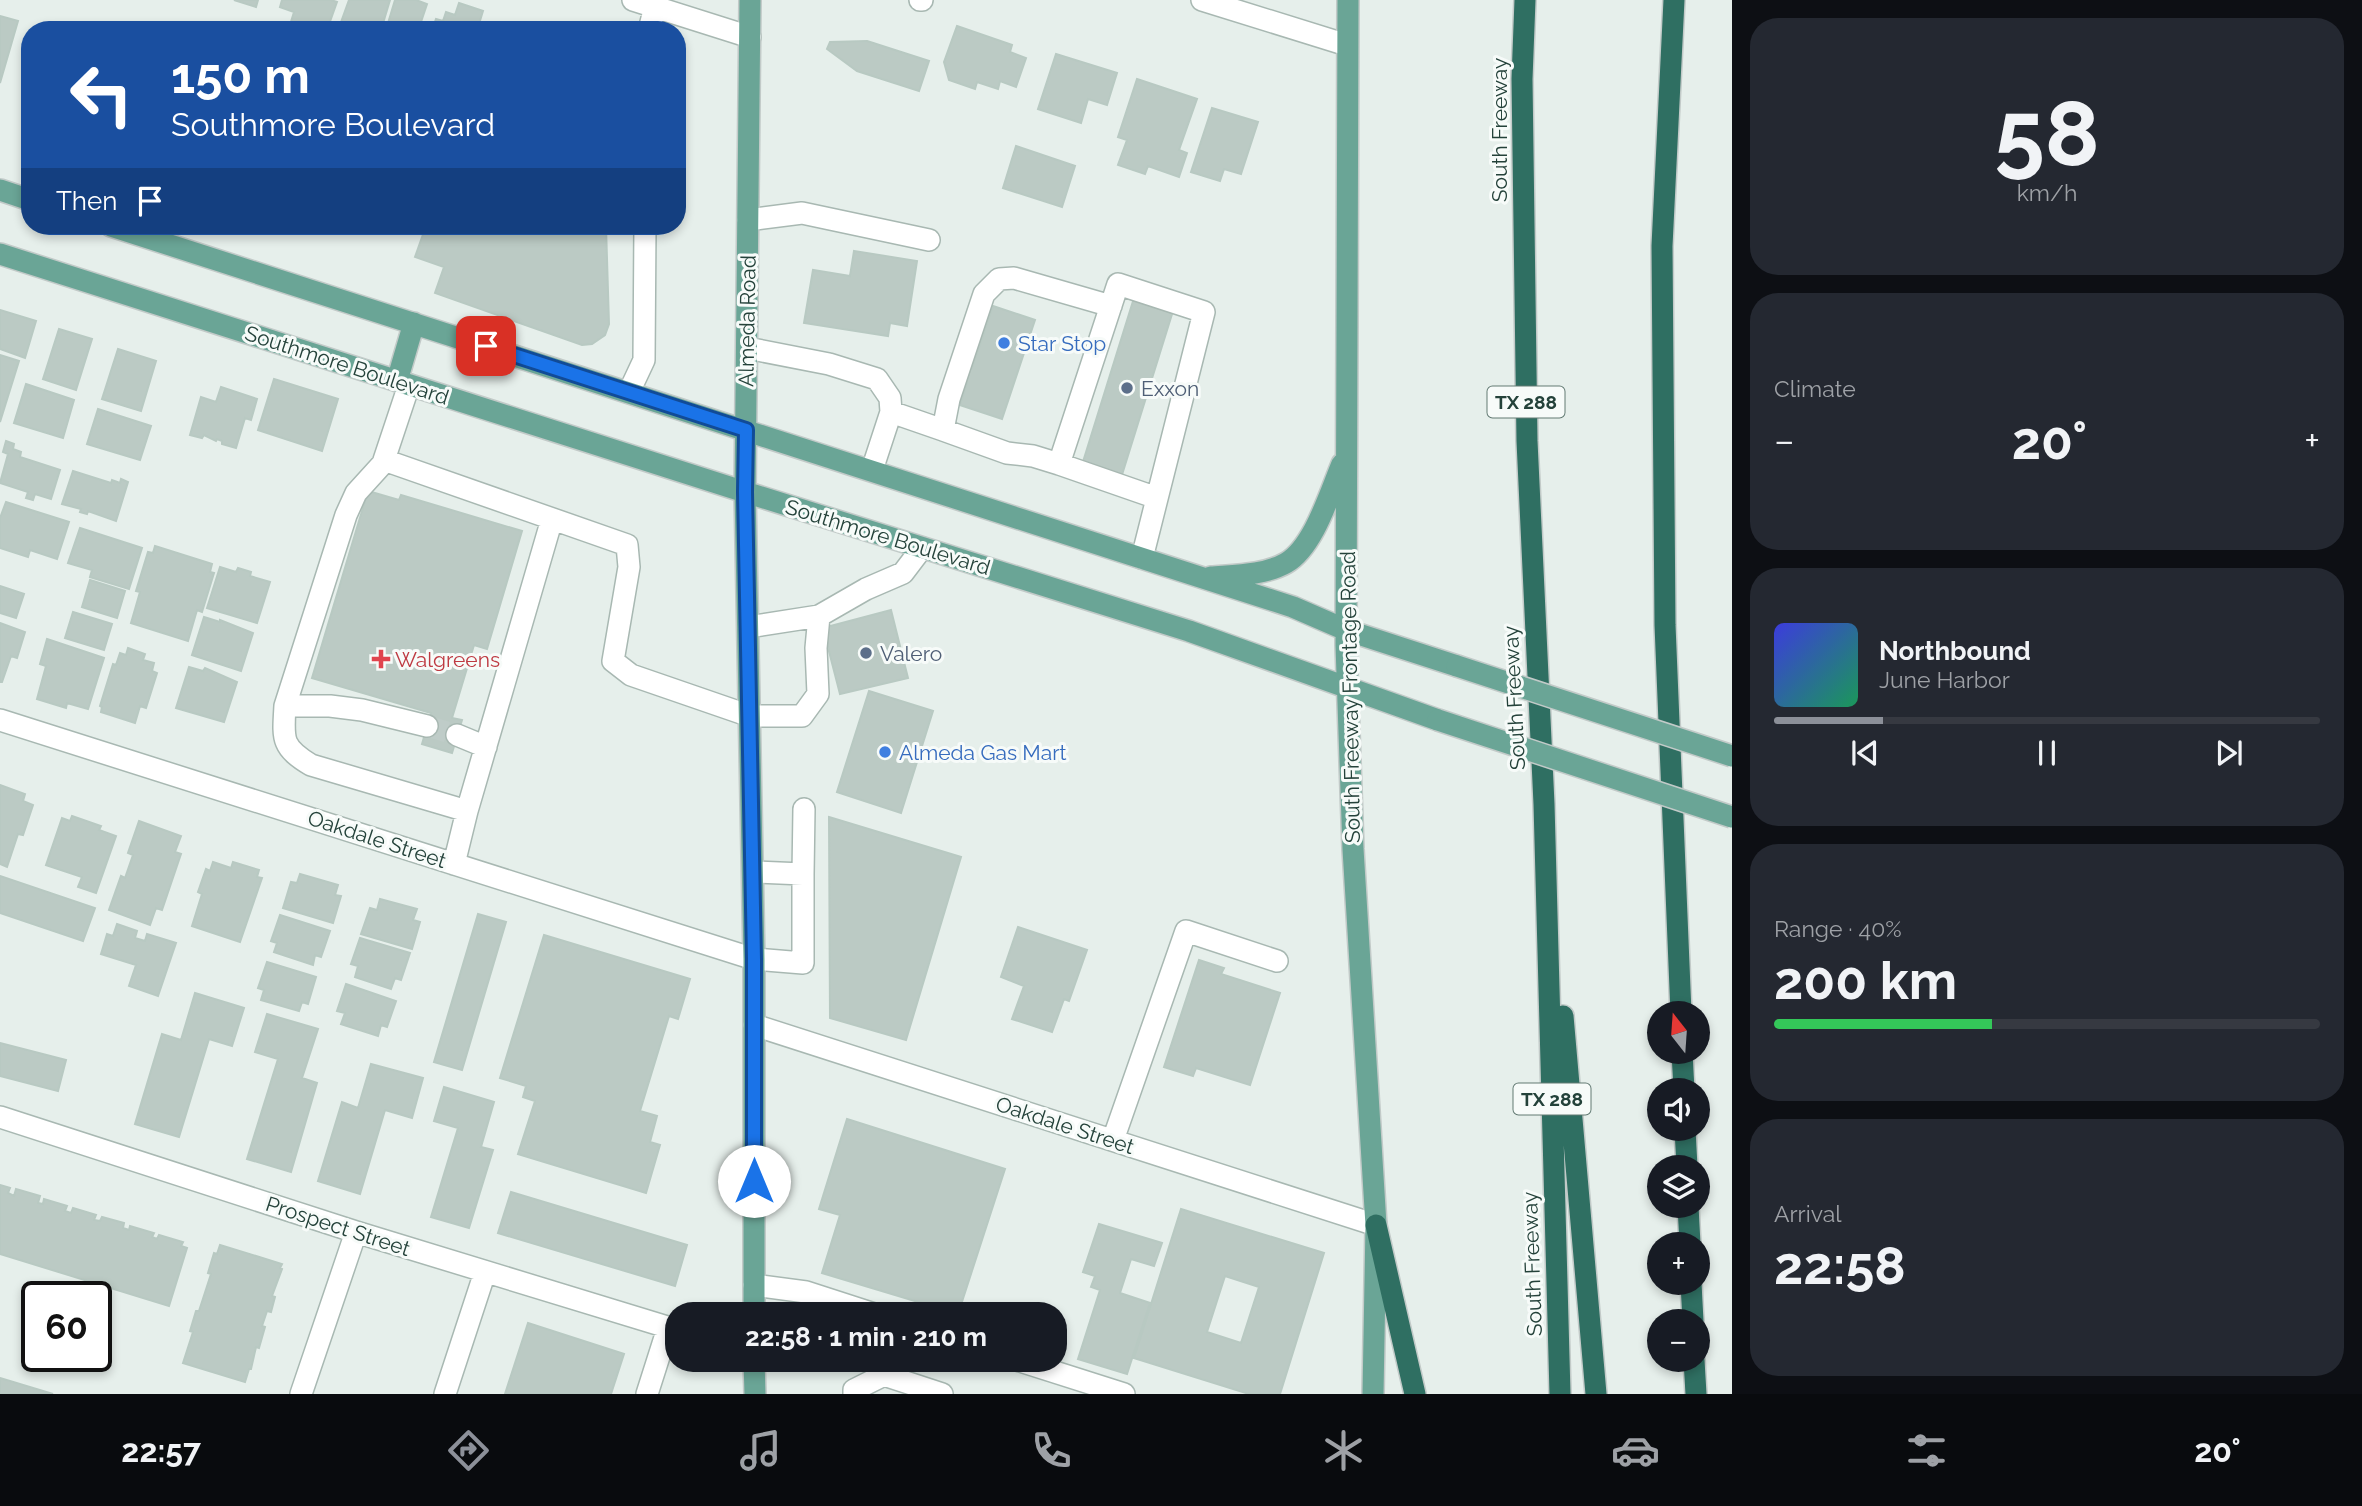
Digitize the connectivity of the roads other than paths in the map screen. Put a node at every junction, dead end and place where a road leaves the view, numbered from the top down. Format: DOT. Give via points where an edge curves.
graph roads {
  1 [pos="633,0"];
  2 [pos="750,0"];
  3 [pos="1202,0"];
  4 [pos="1348,0"];
  5 [pos="1525,0"];
  6 [pos="1674,0"];
  7 [pos="655,7"];
  8 [pos="651,21"];
  9 [pos="750,37"];
  10 [pos="1347,45"];
  11 [pos="0,190"];
  12 [pos="21,197"];
  13 [pos="748,220"];
  14 [pos="139,235"];
  15 [pos="645,235"];
  16 [pos="929,240"];
  17 [pos="0,254"];
  18 [pos="1111,306"];
  19 [pos="414,323"];
  20 [pos="747,348"];
  21 [pos="403,383"];
  22 [pos="628,392"];
  23 [pos="891,412"];
  24 [pos="746,430"];
  25 [pos="943,430"];
  26 [pos="1346,452"];
  27 [pos="386,460"];
  28 [pos="1059,464"];
  29 [pos="872,470"];
  30 [pos="745,492"];
  31 [pos="1157,498"];
  32 [pos="552,519"];
  33 [pos="922,548"];
  34 [pos="1142,558"];
  35 [pos="1204,578"];
  36 [pos="819,616"];
  37 [pos="748,627"];
  38 [pos="1346,630"];
  39 [pos="1347,687"];
  40 [pos="285,706"];
  41 [pos="750,716"];
  42 [pos="0,720"];
  43 [pos="427,726"];
  44 [pos="457,735"];
  45 [pos="486,747"];
  46 [pos="1732,756"];
  47 [pos="1544,804"];
  48 [pos="804,809"];
  49 [pos="467,811"];
  50 [pos="1732,817"];
  51 [pos="454,864"];
  52 [pos="752,872"];
  53 [pos="803,874"];
  54 [pos="754,959"];
  55 [pos="1277,961"];
  56 [pos="1681,1001"];
  57 [pos="754,1025"];
  58 [pos="0,1117"];
  59 [pos="1113,1140"];
  60 [pos="1376,1225"];
  61 [pos="356,1232"];
  62 [pos="485,1272"];
  63 [pos="754,1285"];
  64 [pos="754,1302"];
  65 [pos="837,1302"];
  66 [pos="665,1327"];
  67 [pos="665,1349"];
  68 [pos="754,1372"];
  69 [pos="1055,1372"];
  70 [pos="1695,1372"];
  71 [pos="301,1394"];
  72 [pos="445,1394"];
  73 [pos="647,1394"];
  74 [pos="755,1394"];
  75 [pos="855,1394"];
  76 [pos="942,1394"];
  77 [pos="1124,1394"];
  78 [pos="1373,1394"];
  79 [pos="1415,1394"];
  80 [pos="1560,1394"];
  81 [pos="1597,1394"];
  82 [pos="1696,1394"];
  1 -- 7 [label="street"];
  2 -- 9 [label="main road, Almeda Road"];
  3 -- 10 [label="street"];
  4 -- 10 [label="main road, South Freeway Frontage Road"];
  5 -- 47 [label="highway, South Freeway / TX 288" via="1527,441"];
  6 -- 56 [label="highway" via="1662,259 1665,625"];
  7 -- 8 [label="street"];
  7 -- 9 [label="street"];
  9 -- 13 [label="main road, Almeda Road"];
  10 -- 26 [label="main road, South Freeway Frontage Road"];
  11 -- 12 [label="main road"];
  13 -- 16 [label="street" via="802,213"];
  13 -- 20 [label="main road, Almeda Road"];
  14 -- 19 [label="main road"];
  15 -- 22 [label="street" via="644,360"];
  17 -- 21 [label="main road, Southmore Boulevard"];
  18 -- 25 [label="street" via="1014,278 999,279 984,294"];
  18 -- 28 [label="street"];
  18 -- 31 [label="street" via="1118,284 1204,312"];
  19 -- 21 [label="main road"];
  19 -- 22 [label="main road"];
  20 -- 23 [label="street" via="877,379 890,398"];
  20 -- 24 [label="main road, Almeda Road"];
  21 -- 27 [label="street"];
  21 -- 30 [label="main road, Southmore Boulevard"];
  22 -- 24 [label="main road"];
  23 -- 25 [label="street"];
  23 -- 29 [label="street"];
  24 -- 29 [label="main road"];
  24 -- 30 [label="main road, Almeda Road"];
  25 -- 28 [label="street" via="1007,453"];
  26 -- 35 [label="main road" via="1313,534 1287,562 1254,572"];
  26 -- 38 [label="main road, South Freeway Frontage Road"];
  27 -- 32 [label="street"];
  27 -- 40 [label="street" via="356,492 346,515"];
  28 -- 31 [label="street"];
  29 -- 34 [label="main road"];
  30 -- 33 [label="main road, Southmore Boulevard"];
  30 -- 37 [label="main road, Almeda Road"];
  31 -- 34 [label="street"];
  32 -- 41 [label="street" via="627,545 629,567 613,662 631,675"];
  32 -- 45 [label="street"];
  33 -- 36 [label="street" via="903,573"];
  33 -- 39 [label="main road, Southmore Boulevard" via="1189,631"];
  34 -- 35 [label="main road"];
  35 -- 38 [label="main road"];
  36 -- 37 [label="street"];
  36 -- 41 [label="street" via="818,694 802,716"];
  37 -- 41 [label="main road, Almeda Road"];
  38 -- 39 [label="main road, South Freeway Frontage Road"];
  38 -- 46 [label="main road, bridge"];
  39 -- 50 [label="main road, Southmore Boulevard, bridge"];
  39 -- 60 [label="main road, South Freeway Frontage Road"];
  40 -- 43 [label="street" via="362,710"];
  40 -- 49 [label="street" via="283,734 292,753 311,765"];
  41 -- 52 [label="main road, Almeda Road"];
  42 -- 51 [label="street, Oakdale Street"];
  44 -- 45 [label="street"];
  45 -- 49 [label="street"];
  47 -- 80 [label="highway, South Freeway / TX 288"];
  47 -- 81 [label="highway"];
  48 -- 53 [label="street"];
  49 -- 51 [label="street"];
  51 -- 54 [label="street, Oakdale Street"];
  52 -- 53 [label="street"];
  52 -- 54 [label="main road, Almeda Road"];
  53 -- 54 [label="street, Oakdale Street" via="803,963"];
  54 -- 57 [label="main road, Almeda Road"];
  55 -- 59 [label="street" via="1186,932"];
  57 -- 59 [label="street, Oakdale Street"];
  57 -- 63 [label="main road, Almeda Road"];
  58 -- 61 [label="street, Prospect Street"];
  59 -- 60 [label="street, Oakdale Street"];
  60 -- 78 [label="main road, South Freeway Frontage Road"];
  60 -- 79 [label="highway"];
  61 -- 62 [label="street, Prospect Street"];
  61 -- 71 [label="street"];
  62 -- 66 [label="street, Prospect Street"];
  62 -- 72 [label="street"];
  63 -- 64 [label="main road, Almeda Road"];
  63 -- 65 [label="street" via="806,1292"];
  67 -- 73 [label="street"];
  68 -- 74 [label="main road"];
  69 -- 77 [label="street"];
  70 -- 82 [label="highway"];
  75 -- 76 [label="street" via="884,1375"];
}
